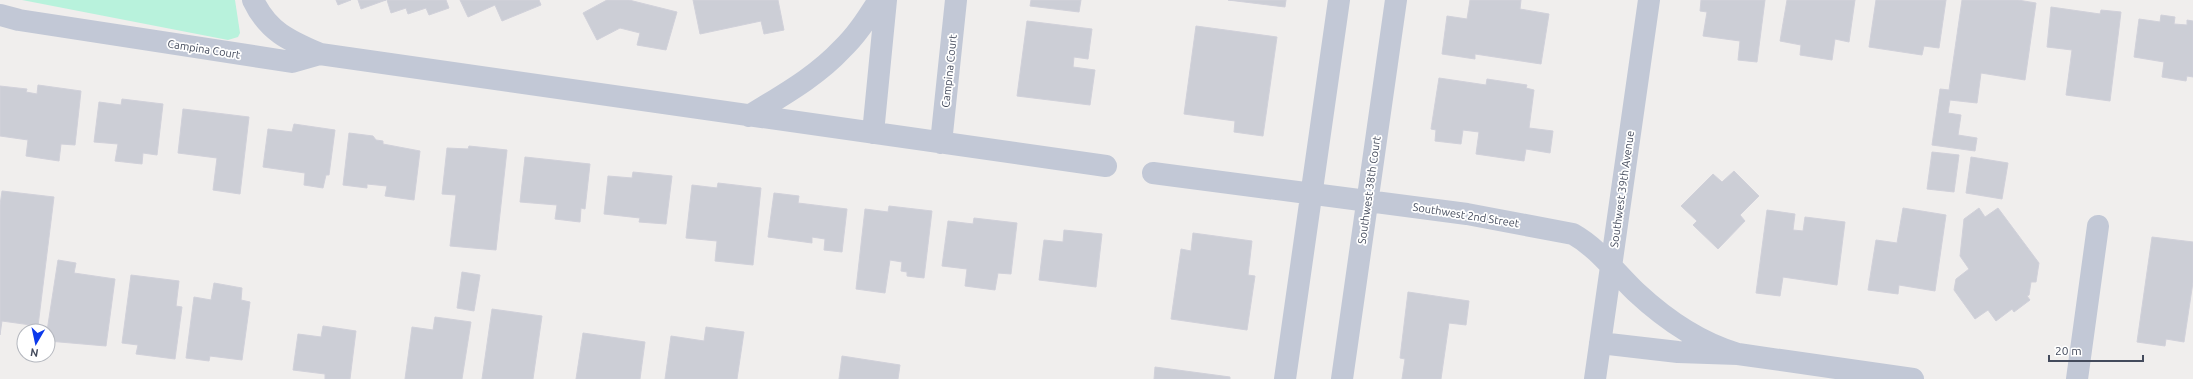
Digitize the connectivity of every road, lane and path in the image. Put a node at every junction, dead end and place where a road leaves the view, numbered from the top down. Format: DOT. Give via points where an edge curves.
graph roads {
  1 [pos="253,0"];
  2 [pos="879,0"];
  3 [pos="886,0"];
  4 [pos="956,0"];
  5 [pos="1338,0"];
  6 [pos="1396,0"];
  7 [pos="1649,0"];
  8 [pos="0,15"];
  9 [pos="320,54"];
  10 [pos="749,116"];
  11 [pos="873,133"];
  12 [pos="941,143"];
  13 [pos="1106,166"];
  14 [pos="1153,173"];
  15 [pos="1311,194"];
  16 [pos="1367,201"];
  17 [pos="2098,226"];
  18 [pos="1611,267"];
  19 [pos="1600,343"];
  20 [pos="1738,354"];
  21 [pos="1286,379"];
  22 [pos="1342,379"];
  23 [pos="1595,379"];
  24 [pos="1912,379"];
  25 [pos="2077,379"];
  1 -- 9 [label="street" via="261,16 275,31 292,42"];
  2 -- 10 [label="street" via="861,27 830,61"];
  3 -- 11 [label="street"];
  4 -- 12 [label="street, Campina Court"];
  5 -- 15 [label="street"];
  6 -- 16 [label="street, Southwest 38th Court"];
  7 -- 18 [label="street, Southwest 39th Avenue"];
  8 -- 9 [label="street, Campina Court" via="292,62"];
  9 -- 10 [label="street"];
  10 -- 11 [label="street"];
  11 -- 12 [label="street"];
  12 -- 13 [label="street"];
  14 -- 15 [label="street, Southwest 2nd Street"];
  15 -- 16 [label="street, Southwest 2nd Street"];
  15 -- 21 [label="street"];
  16 -- 18 [label="street, Southwest 2nd Street" via="1467,214 1573,234 1588,242"];
  16 -- 22 [label="street, Southwest 38th Court"];
  17 -- 25 [label="street"];
  18 -- 19 [label="street, Southwest 39th Avenue"];
  18 -- 20 [label="street, Southwest 2nd Street" via="1637,293 1692,335"];
  19 -- 20 [label="street, Southwest 2nd Street" via="1678,352"];
  19 -- 23 [label="street, Southwest 39th Avenue"];
  20 -- 24 [label="street, Southwest 2nd Street"];
}
